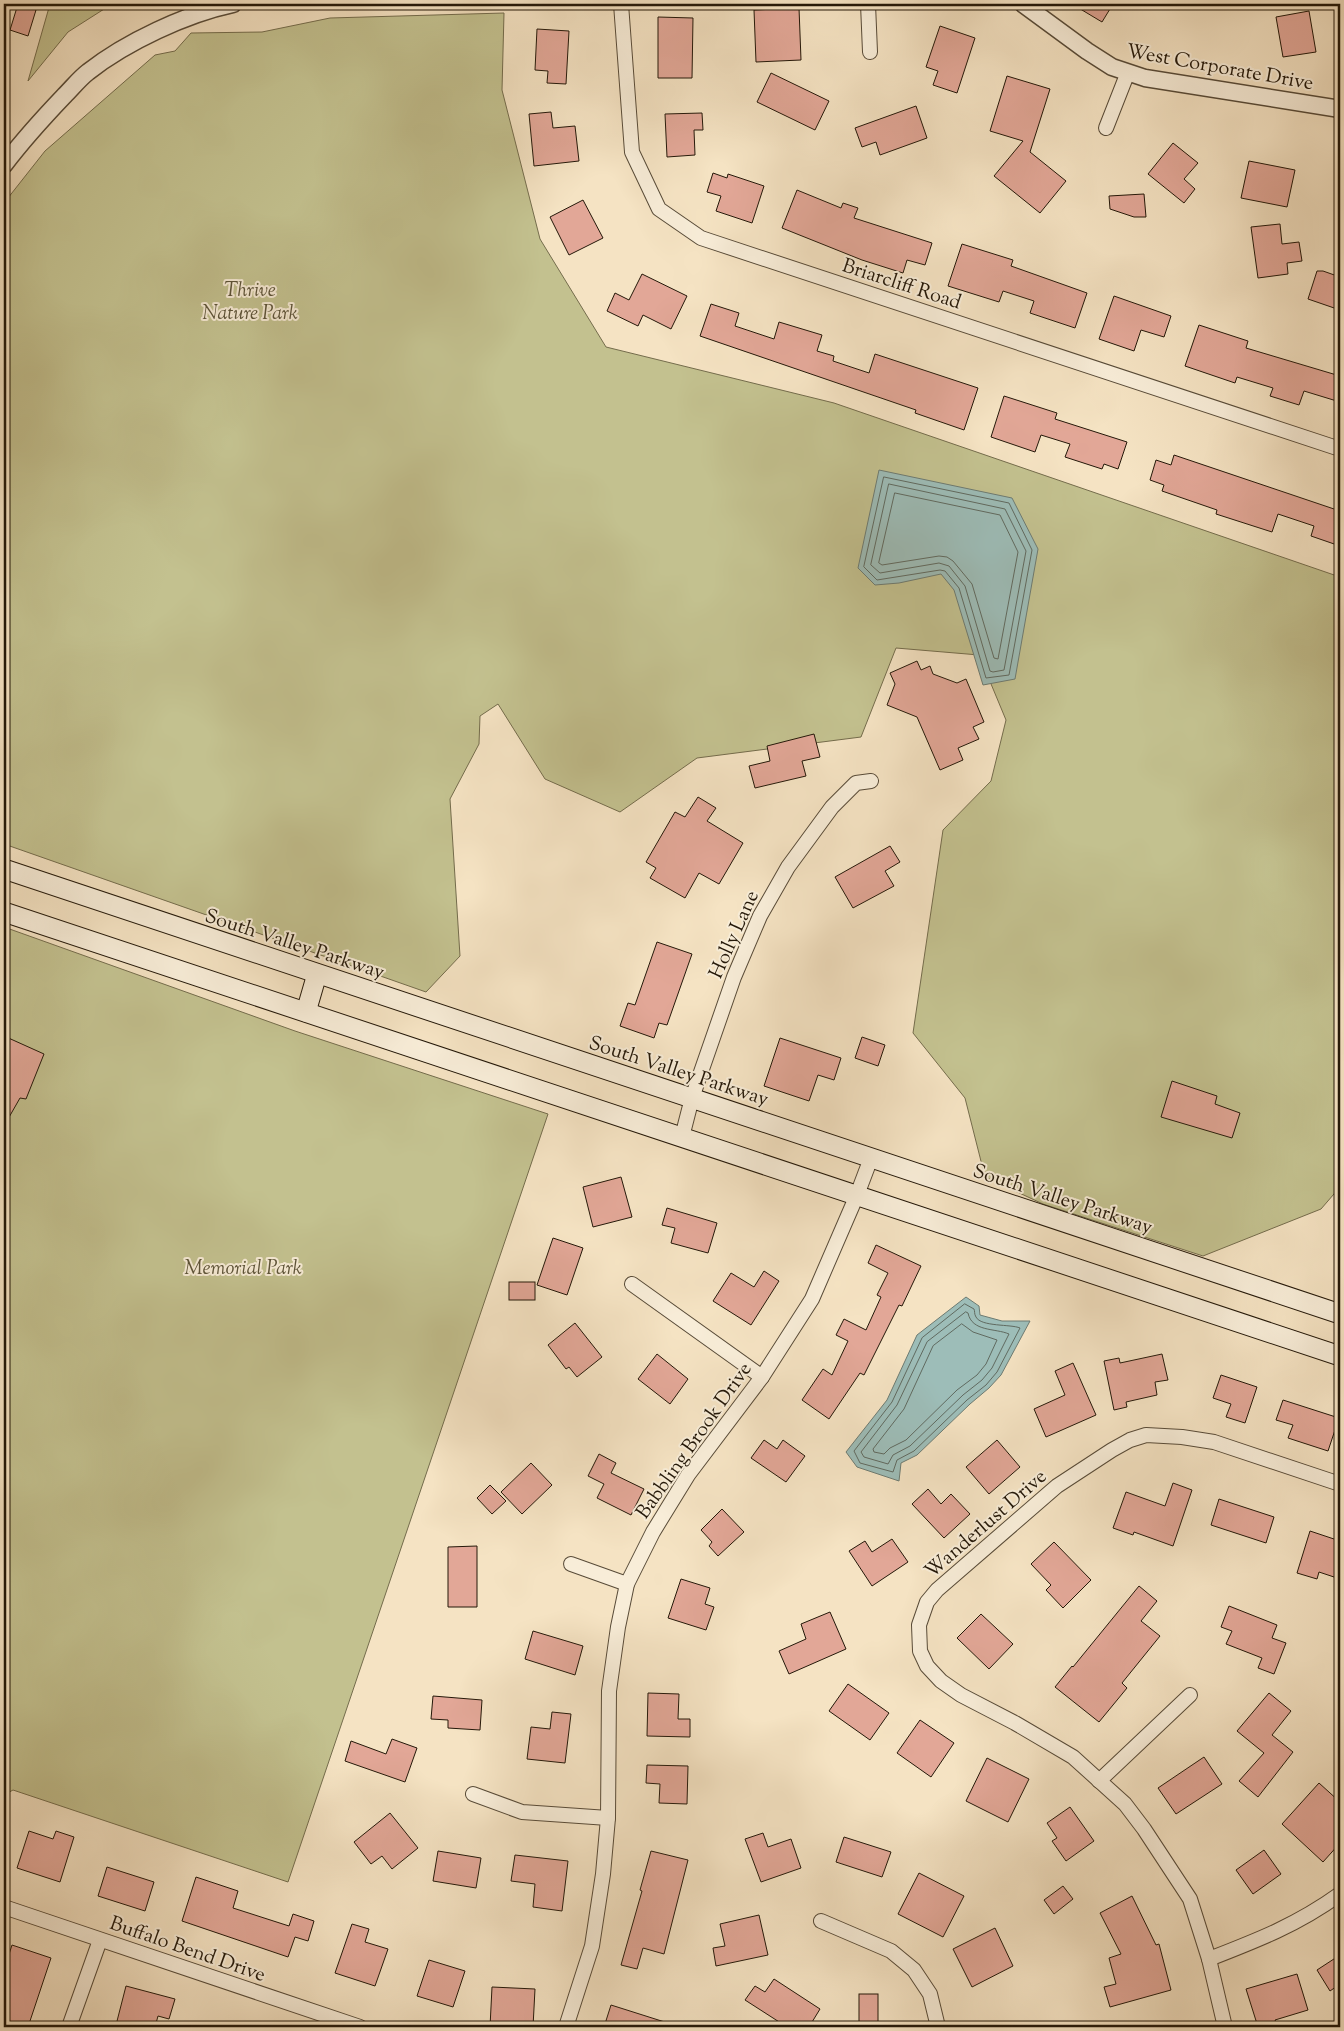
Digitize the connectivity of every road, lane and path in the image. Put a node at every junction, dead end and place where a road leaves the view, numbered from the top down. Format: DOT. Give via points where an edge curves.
graph roads {
  1 [pos="233,4"];
  2 [pos="620,4"];
  3 [pos="868,4"];
  4 [pos="1023,4"];
  5 [pos="870,52"];
  6 [pos="1128,72"];
  7 [pos="1340,109"];
  8 [pos="1106,128"];
  9 [pos="4,165"];
  10 [pos="1340,449"];
  11 [pos="871,781"];
  12 [pos="4,869"];
  13 [pos="4,912"];
  14 [pos="317,974"];
  15 [pos="306,1012"];
  16 [pos="692,1098"];
  17 [pos="682,1138"];
  18 [pos="871,1158"];
  19 [pos="857,1195"];
  20 [pos="632,1284"];
  21 [pos="1340,1314"];
  22 [pos="1340,1356"];
  23 [pos="762,1377"];
  24 [pos="1340,1484"];
  25 [pos="571,1564"];
  26 [pos="627,1584"];
  27 [pos="1190,1695"];
  28 [pos="1099,1781"];
  29 [pos="473,1794"];
  30 [pos="608,1818"];
  31 [pos="1340,1894"];
  32 [pos="4,1907"];
  33 [pos="820,1921"];
  34 [pos="100,1940"];
  35 [pos="1209,1959"];
  36 [pos="325,2022"];
  37 [pos="69,2027"];
  38 [pos="360,2027"];
  39 [pos="566,2027"];
  40 [pos="938,2027"];
  41 [pos="1224,2027"];
  1 -- 9 [label="street" via="167,26 88,72 29,132"];
  2 -- 10 [label="street, Briarcliff Road" via="632,152 659,209 701,238"];
  3 -- 5 [label="street"];
  4 -- 6 [label="street, West Corporate Drive" via="1087,51 1112,67"];
  6 -- 7 [label="street, West Corporate Drive" via="1145,78"];
  6 -- 8 [label="street"];
  11 -- 16 [label="street, Holly Lane" via="856,783 832,807 788,867 765,908 734,977"];
  12 -- 14 [label="main road, South Valley Parkway"];
  13 -- 15 [label="main road"];
  14 -- 15 [label="main road"];
  14 -- 16 [label="main road, South Valley Parkway"];
  15 -- 17 [label="main road"];
  16 -- 17 [label="street, Holly Lane"];
  16 -- 18 [label="main road, South Valley Parkway"];
  17 -- 19 [label="main road"];
  18 -- 19 [label="street, Babbling Brook Drive"];
  18 -- 21 [label="main road, South Valley Parkway"];
  19 -- 22 [label="main road"];
  19 -- 23 [label="street, Babbling Brook Drive" via="812,1299"];
  20 -- 23 [label="street"];
  23 -- 26 [label="street, Babbling Brook Drive" via="688,1475 653,1532"];
  24 -- 28 [label="street, Wanderlust Drive" via="1214,1442 1146,1435 1112,1450 1057,1486 927,1602 919,1625 920,1651 927,1666 941,1681 960,1695 1074,1757"];
  25 -- 26 [label="street"];
  26 -- 30 [label="street, Babbling Brook Drive" via="610,1691"];
  27 -- 28 [label="street"];
  28 -- 35 [label="street, Wanderlust Drive" via="1125,1804 1190,1899"];
  29 -- 30 [label="street" via="522,1812"];
  30 -- 39 [label="street, Babbling Brook Drive" via="592,1946"];
  31 -- 35 [label="street" via="1284,1930"];
  32 -- 34 [label="street, Buffalo Bend Drive"];
  33 -- 40 [label="street" via="891,1951 914,1970 930,1994"];
  34 -- 36 [label="street, Buffalo Bend Drive"];
  34 -- 37 [label="street"];
  35 -- 41 [label="street, Wanderlust Drive"];
  36 -- 38 [label="street, Buffalo Bend Drive"];
}
